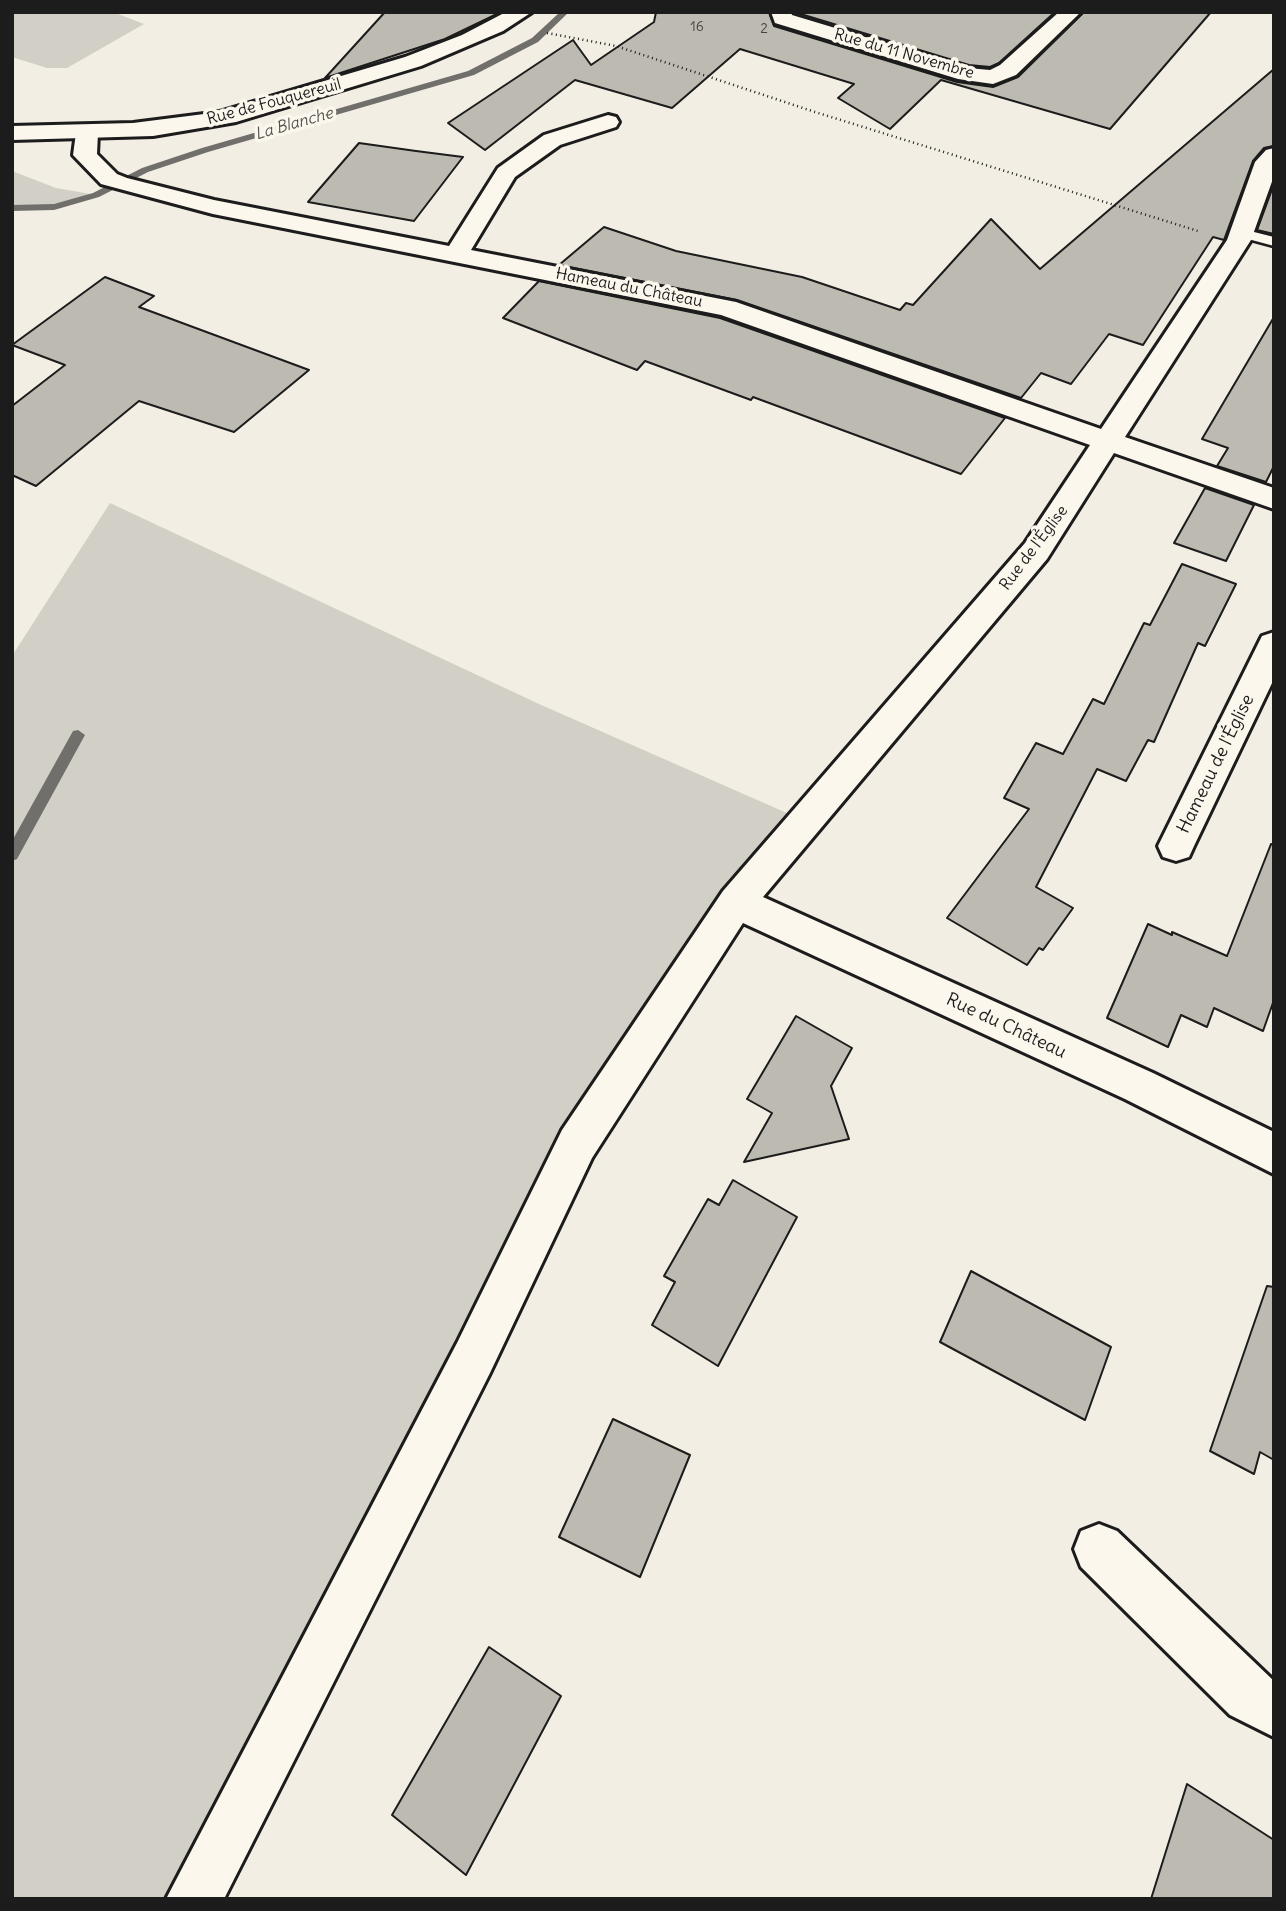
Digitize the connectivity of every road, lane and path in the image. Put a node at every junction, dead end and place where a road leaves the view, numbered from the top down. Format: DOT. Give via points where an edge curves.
graph roads {
  1 [pos="523,12"];
  2 [pos="781,12"];
  3 [pos="1071,12"];
  4 [pos="554,34"];
  5 [pos="608,122"];
  6 [pos="12,133"];
  7 [pos="87,133"];
  8 [pos="1274,155"];
  9 [pos="1240,237"];
  10 [pos="1274,242"];
  11 [pos="456,255"];
  12 [pos="1110,440"];
  13 [pos="1274,499"];
  14 [pos="1274,643"];
  15 [pos="1176,846"];
  16 [pos="736,902"];
  17 [pos="1274,1154"];
  18 [pos="1099,1549"];
  19 [pos="1274,1711"];
  20 [pos="194,1899"];
  1 -- 7 [label="street, Rue de Fouquereuil" via="438,52 240,115 175,127"];
  2 -- 3 [label="street, Rue du 11 Novembre" via="782,19 993,78 1008,70"];
  4 -- 9 [label="path" via="616,46 1220,237"];
  5 -- 11 [label="street" via="552,140 506,173"];
  6 -- 7 [label="street, Rue de Fouquereuil"];
  7 -- 11 [label="street, Hameau du Château" via="85,155 121,184"];
  8 -- 9 [label="street, Rue de l'Église" via="1267,162"];
  9 -- 10 [label="lane"];
  9 -- 12 [label="street, Rue de l'Église"];
  11 -- 12 [label="street, Hameau du Château" via="727,307"];
  12 -- 13 [label="street"];
  12 -- 16 [label="street, Rue de l'Église" via="1035,551"];
  14 -- 15 [label="street, Hameau de l'Église"];
  16 -- 17 [label="street, Rue du Château" via="1139,1086"];
  16 -- 20 [label="street, Rue de l'Église" via="577,1144 467,1371"];
  18 -- 19 [label="street" via="1249,1696"];
}
